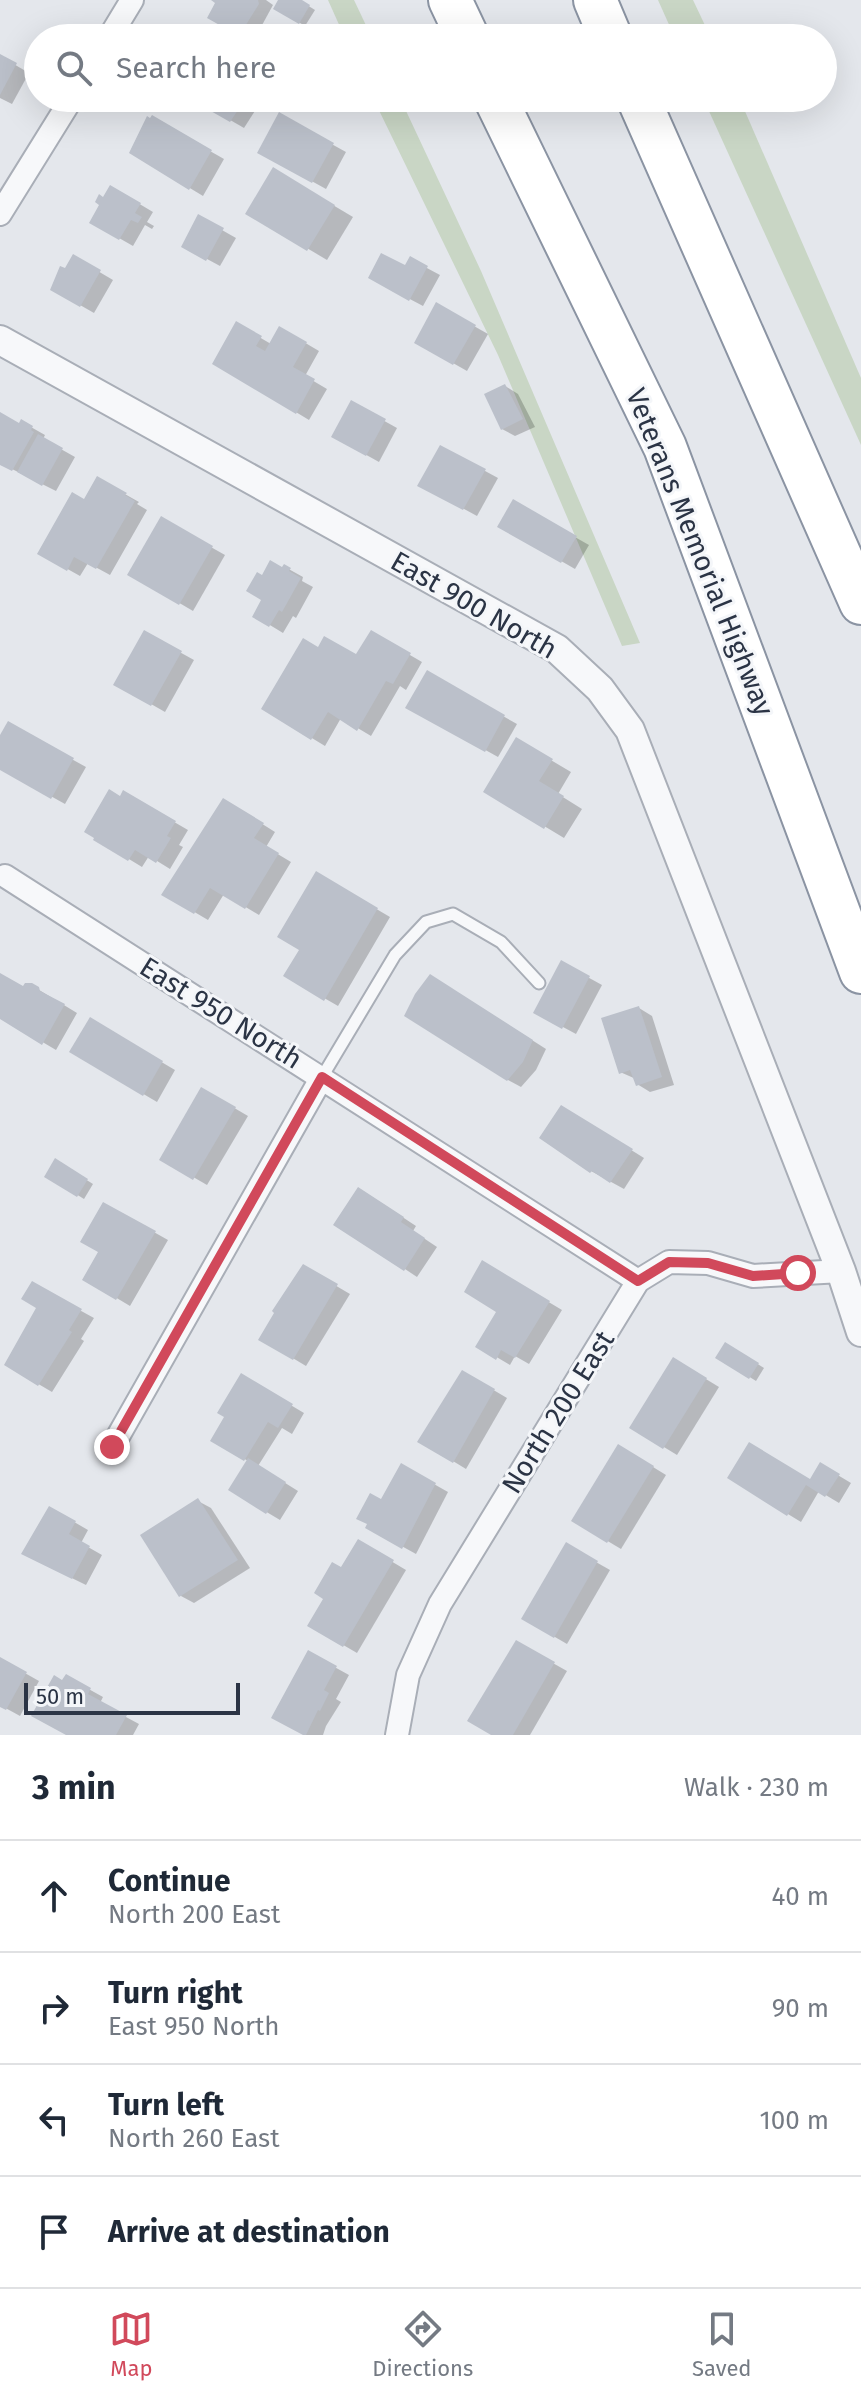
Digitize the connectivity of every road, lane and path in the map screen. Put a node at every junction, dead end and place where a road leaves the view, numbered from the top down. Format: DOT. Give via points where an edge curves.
graph roads {
  1 [pos="132,0"];
  2 [pos="450,0"];
  3 [pos="595,0"];
  4 [pos="117,24"];
  5 [pos="461,24"];
  6 [pos="605,24"];
  7 [pos="63,112"];
  8 [pos="502,112"];
  9 [pos="644,112"];
  10 [pos="0,214"];
  11 [pos="0,340"];
  12 [pos="861,603"];
  13 [pos="5,876"];
  14 [pos="861,972"];
  15 [pos="539,983"];
  16 [pos="322,1077"];
  17 [pos="851,1267"];
  18 [pos="638,1281"];
  19 [pos="861,1332"];
  20 [pos="112,1447"];
  21 [pos="397,1735"];
  1 -- 4 [label="street"];
  2 -- 5 [label="highway"];
  3 -- 6 [label="highway"];
  7 -- 10 [label="street"];
  8 -- 14 [label="highway, Veterans Memorial Highway" via="665,447"];
  9 -- 12 [label="highway"];
  11 -- 17 [label="street, East 900 North" via="557,649 600,689 630,730"];
  13 -- 16 [label="street, East 950 North"];
  15 -- 16 [label="lane" via="501,942 453,914 426,922 395,955"];
  16 -- 18 [label="street, East 950 North"];
  16 -- 20 [label="street"];
  17 -- 18 [label="street, North 200 East" via="753,1276 708,1263 669,1262"];
  17 -- 19 [label="street, East 900 North"];
  18 -- 21 [label="street, North 200 East" via="440,1604 408,1675"];
}
